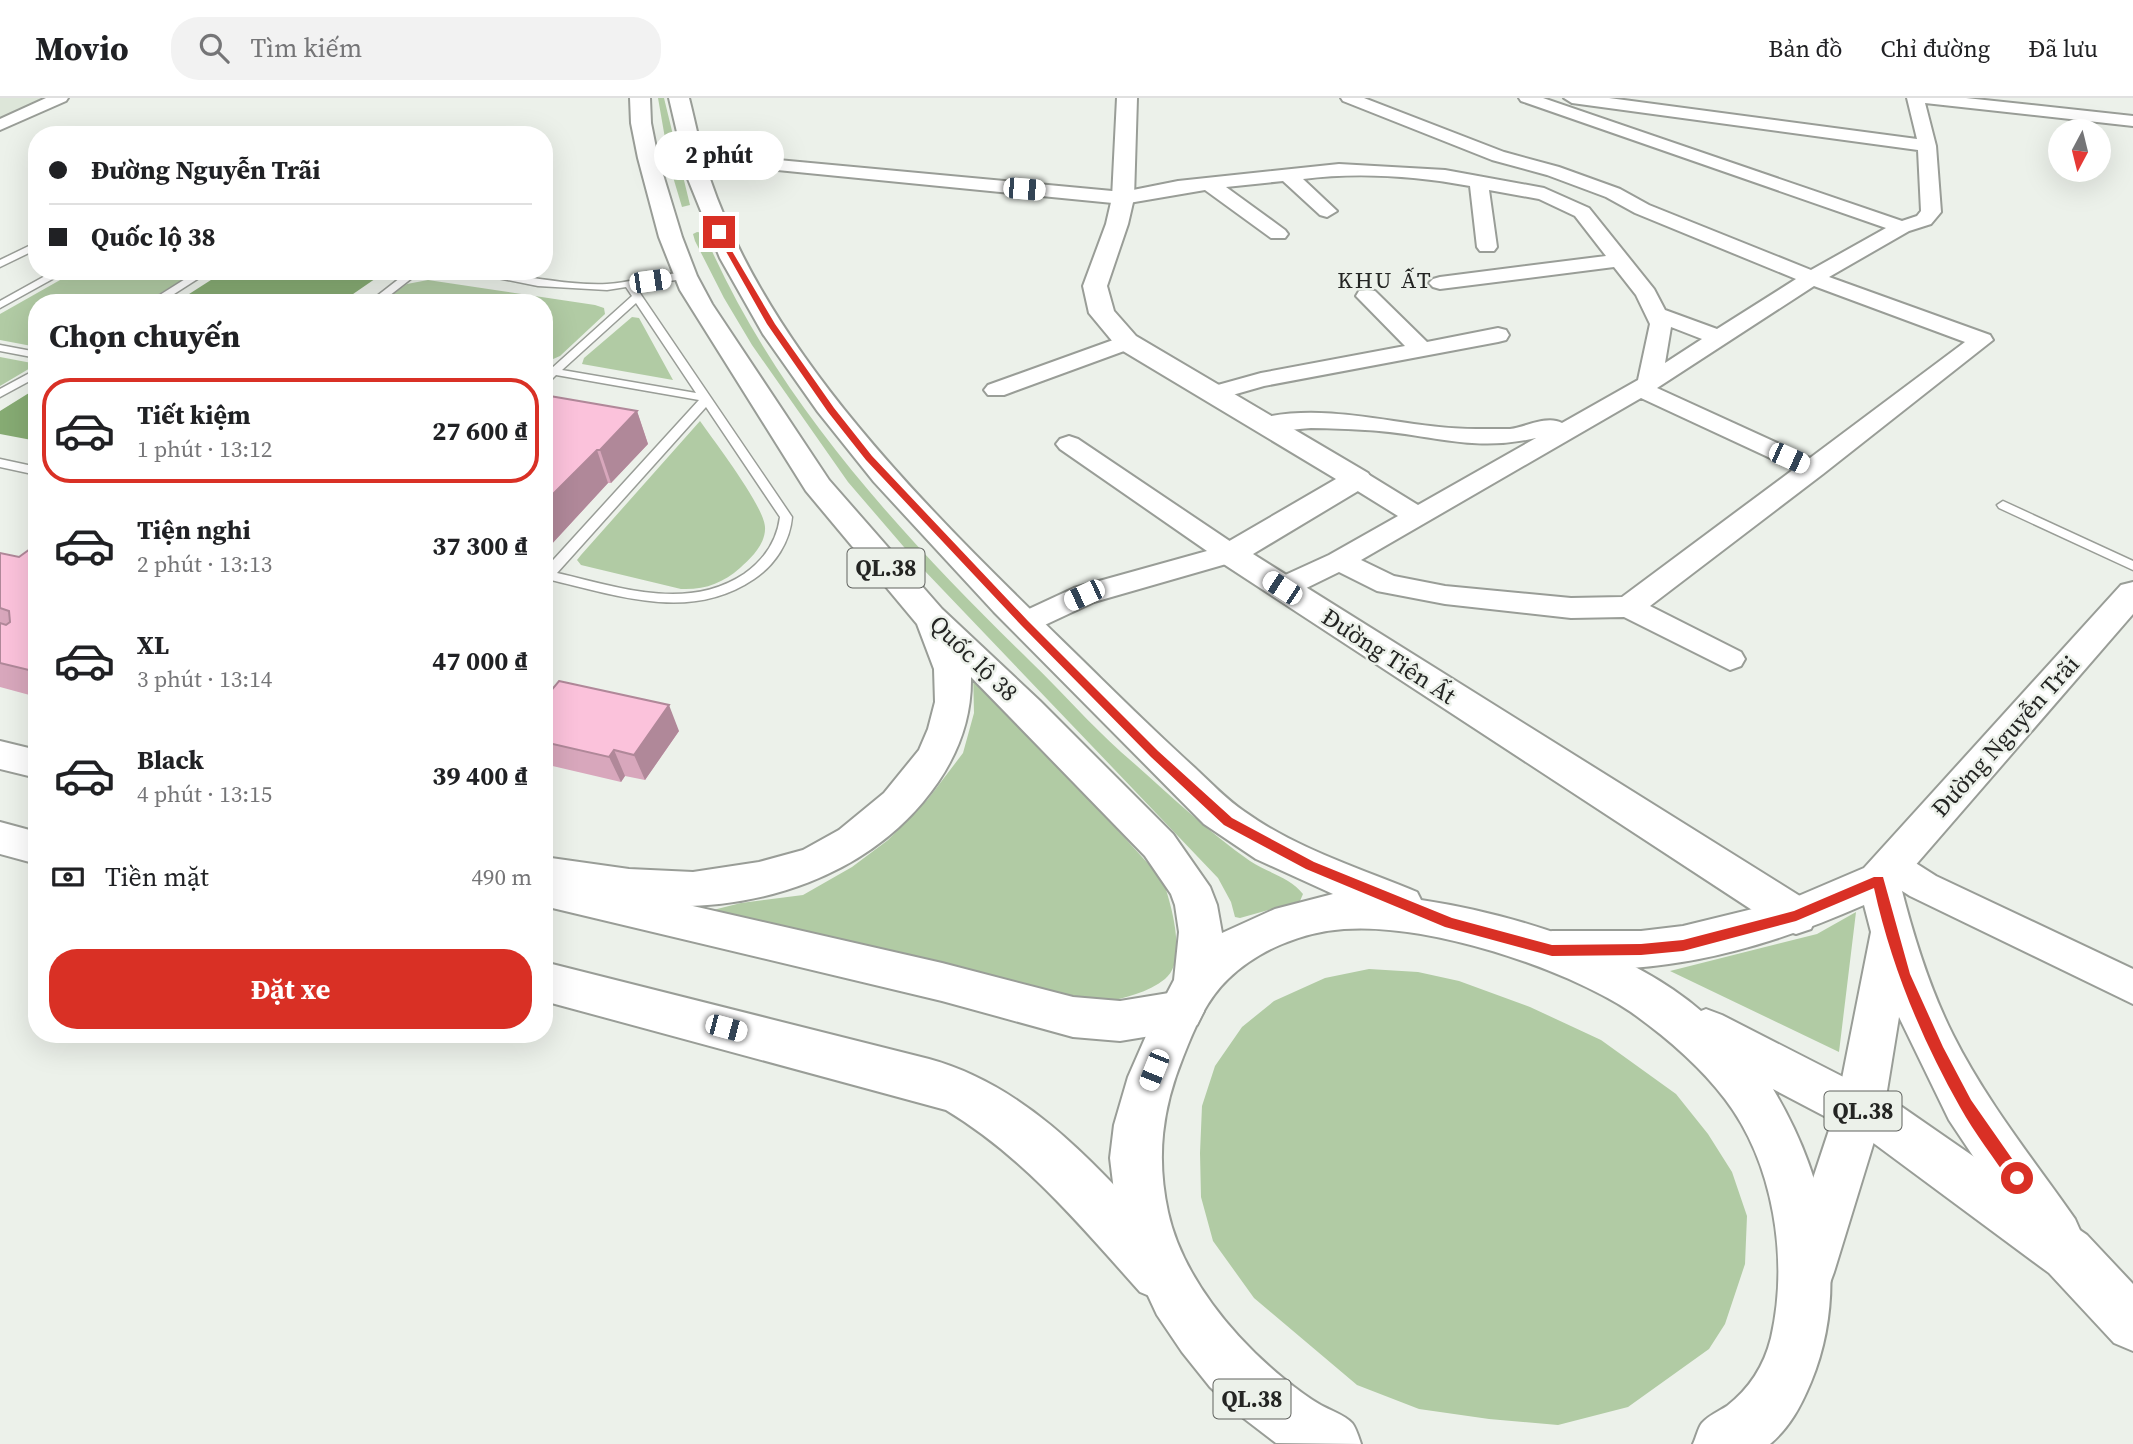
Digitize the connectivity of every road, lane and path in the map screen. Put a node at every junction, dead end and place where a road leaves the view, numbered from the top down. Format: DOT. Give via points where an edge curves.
graph roads {
  1 [pos="60,98"];
  2 [pos="640,98"];
  3 [pos="679,98"];
  4 [pos="1127,98"];
  5 [pos="1351,98"];
  6 [pos="1527,98"];
  7 [pos="1569,98"];
  8 [pos="1917,98"];
  9 [pos="2133,121"];
  10 [pos="0,125"];
  11 [pos="1927,146"];
  12 [pos="690,149"];
  13 [pos="1287,175"];
  14 [pos="1479,182"];
  15 [pos="1209,184"];
  16 [pos="1123,198"];
  17 [pos="1327,211"];
  18 [pos="714,216"];
  19 [pos="666,223"];
  20 [pos="1902,227"];
  21 [pos="1278,234"];
  22 [pos="1487,247"];
  23 [pos="28,250"];
  24 [pos="1620,260"];
  25 [pos="0,264"];
  26 [pos="683,276"];
  27 [pos="1812,278"];
  28 [pos="46,280"];
  29 [pos="190,280"];
  30 [pos="404,280"];
  31 [pos="520,280"];
  32 [pos="1440,283"];
  33 [pos="629,285"];
  34 [pos="167,294"];
  35 [pos="385,294"];
  36 [pos="1367,296"];
  37 [pos="638,297"];
  38 [pos="0,305"];
  39 [pos="1658,315"];
  40 [pos="1497,335"];
  41 [pos="1720,338"];
  42 [pos="1127,342"];
  43 [pos="0,348"];
  44 [pos="1420,348"];
  45 [pos="28,353"];
  46 [pos="553,369"];
  47 [pos="553,375"];
  48 [pos="28,377"];
  49 [pos="1644,386"];
  50 [pos="996,390"];
  51 [pos="1215,393"];
  52 [pos="0,394"];
  53 [pos="707,398"];
  54 [pos="1581,421"];
  55 [pos="1266,424"];
  56 [pos="1069,444"];
  57 [pos="0,463"];
  58 [pos="28,469"];
  59 [pos="1814,469"];
  60 [pos="1357,479"];
  61 [pos="2003,505"];
  62 [pos="1417,516"];
  63 [pos="1230,554"];
  64 [pos="1339,561"];
  65 [pos="2133,566"];
  66 [pos="553,568"];
  67 [pos="553,577"];
  68 [pos="1282,588"];
  69 [pos="2133,593"];
  70 [pos="1629,607"];
  71 [pos="930,617"];
  72 [pos="1024,623"];
  73 [pos="1730,659"];
  74 [pos="0,755"];
  75 [pos="28,762"];
  76 [pos="0,838"];
  77 [pos="28,846"];
  78 [pos="1884,873"];
  79 [pos="553,875"];
  80 [pos="553,891"];
  81 [pos="1796,916"];
  82 [pos="1450,923"];
  83 [pos="1891,934"];
  84 [pos="1552,950"];
  85 [pos="553,983"];
  86 [pos="2133,987"];
  87 [pos="1642,997"];
  88 [pos="1188,998"];
  89 [pos="1860,1109"];
  90 [pos="2068,1254"];
  91 [pos="1805,1281"];
  92 [pos="1167,1283"];
  93 [pos="2133,1324"];
  94 [pos="1219,1353"];
  95 [pos="1285,1444"];
  96 [pos="1332,1444"];
  97 [pos="1722,1444"];
  1 -- 10 [label="street"];
  2 -- 19 [label="main road, Quốc lộ 38 / QL.38" via="641,135"];
  3 -- 12 [label="main road, QL.38"];
  4 -- 16 [label="main road"];
  5 -- 27 [label="street" via="1498,156 1613,193"];
  6 -- 20 [label="street"];
  7 -- 11 [label="street"];
  8 -- 9 [label="street"];
  8 -- 11 [label="street"];
  11 -- 20 [label="street" via="1931,212 1924,220"];
  12 -- 16 [label="street" via="761,163"];
  12 -- 18 [label="main road, QL.38"];
  13 -- 14 [label="street" via="1339,169"];
  13 -- 15 [label="street"];
  13 -- 17 [label="street"];
  14 -- 22 [label="street"];
  14 -- 24 [label="street" via="1544,194 1582,212"];
  15 -- 16 [label="street"];
  15 -- 21 [label="street"];
  16 -- 42 [label="main road" via="1095,286 1102,313"];
  18 -- 19 [label="main road"];
  18 -- 72 [label="main road, QL.38" via="757,303 831,410 878,468"];
  19 -- 26 [label="main road, Quốc lộ 38 / QL.38"];
  20 -- 27 [label="street"];
  23 -- 25 [label="lane"];
  24 -- 32 [label="street"];
  24 -- 39 [label="street"];
  26 -- 33 [label="lane"];
  26 -- 71 [label="main road, Quốc lộ 38 / QL.38" via="817,485"];
  27 -- 41 [label="street"];
  27 -- 59 [label="street" via="1982,341"];
  28 -- 38 [label="lane"];
  29 -- 34 [label="lane"];
  30 -- 35 [label="lane"];
  31 -- 33 [label="lane"];
  33 -- 37 [label="lane"];
  36 -- 44 [label="street"];
  37 -- 46 [label="lane"];
  37 -- 53 [label="lane"];
  39 -- 41 [label="street"];
  39 -- 49 [label="street" via="1661,324"];
  40 -- 44 [label="street"];
  41 -- 49 [label="street"];
  42 -- 50 [label="street"];
  42 -- 51 [label="main road"];
  43 -- 45 [label="lane"];
  44 -- 51 [label="street"];
  47 -- 53 [label="lane"];
  48 -- 52 [label="lane"];
  49 -- 54 [label="street"];
  49 -- 59 [label="street"];
  51 -- 55 [label="main road"];
  53 -- 66 [label="lane"];
  53 -- 67 [label="lane" via="786,517 778,548 766,563 743,583 696,601 668,600"];
  54 -- 55 [label="street" via="1511,436 1464,437 1369,422"];
  54 -- 62 [label="street"];
  55 -- 60 [label="main road"];
  56 -- 63 [label="street"];
  57 -- 58 [label="lane"];
  59 -- 70 [label="street"];
  60 -- 62 [label="street"];
  60 -- 63 [label="main road"];
  61 -- 65 [label="lane"];
  62 -- 64 [label="street"];
  63 -- 68 [label="main road, Đường Tiên Ất"];
  63 -- 72 [label="street" via="1084,595"];
  64 -- 68 [label="street"];
  64 -- 70 [label="street" via="1387,584 1445,594 1571,608"];
  68 -- 81 [label="main road, Đường Tiên Ất"];
  69 -- 78 [label="main road, Đường Nguyễn Trãi"];
  70 -- 73 [label="street"];
  71 -- 79 [label="main road" via="953,674 946,732 928,770 861,837 798,869 711,887 652,888"];
  71 -- 88 [label="main road, Quốc lộ 38 / QL.38" via="1159,845 1189,887 1201,932"];
  72 -- 82 [label="main road, QL.38" via="1228,821 1310,866"];
  74 -- 75 [label="main road"];
  76 -- 77 [label="main road"];
  78 -- 81 [label="main road, Đường Nguyễn Trãi"];
  78 -- 83 [label="main road"];
  78 -- 86 [label="street" via="1923,886"];
  80 -- 88 [label="main road" via="1073,1017 1120,1021"];
  81 -- 84 [label="main road, Đường Nguyễn Trãi" via="1683,945"];
  82 -- 84 [label="main road"];
  82 -- 88 [label="main road" via="1369,911 1315,915 1250,940 1212,967"];
  83 -- 89 [label="main road"];
  83 -- 90 [label="main road" via="1903,974 1966,1104"];
  84 -- 87 [label="main road"];
  85 -- 92 [label="main road" via="961,1093 1046,1152"];
  87 -- 89 [label="main road, QL.38"];
  87 -- 91 [label="main road" via="1709,1048 1757,1107 1788,1177"];
  88 -- 92 [label="main road" via="1146,1089 1136,1136 1139,1197"];
  89 -- 90 [label="main road, QL.38"];
  89 -- 91 [label="main road"];
  90 -- 93 [label="main road, QL.38"];
  91 -- 97 [label="main road" via="1801,1323 1780,1386 1765,1409"];
  92 -- 94 [label="main road"];
  94 -- 95 [label="main road, QL.38"];
  94 -- 96 [label="main road" via="1284,1415"];
}
